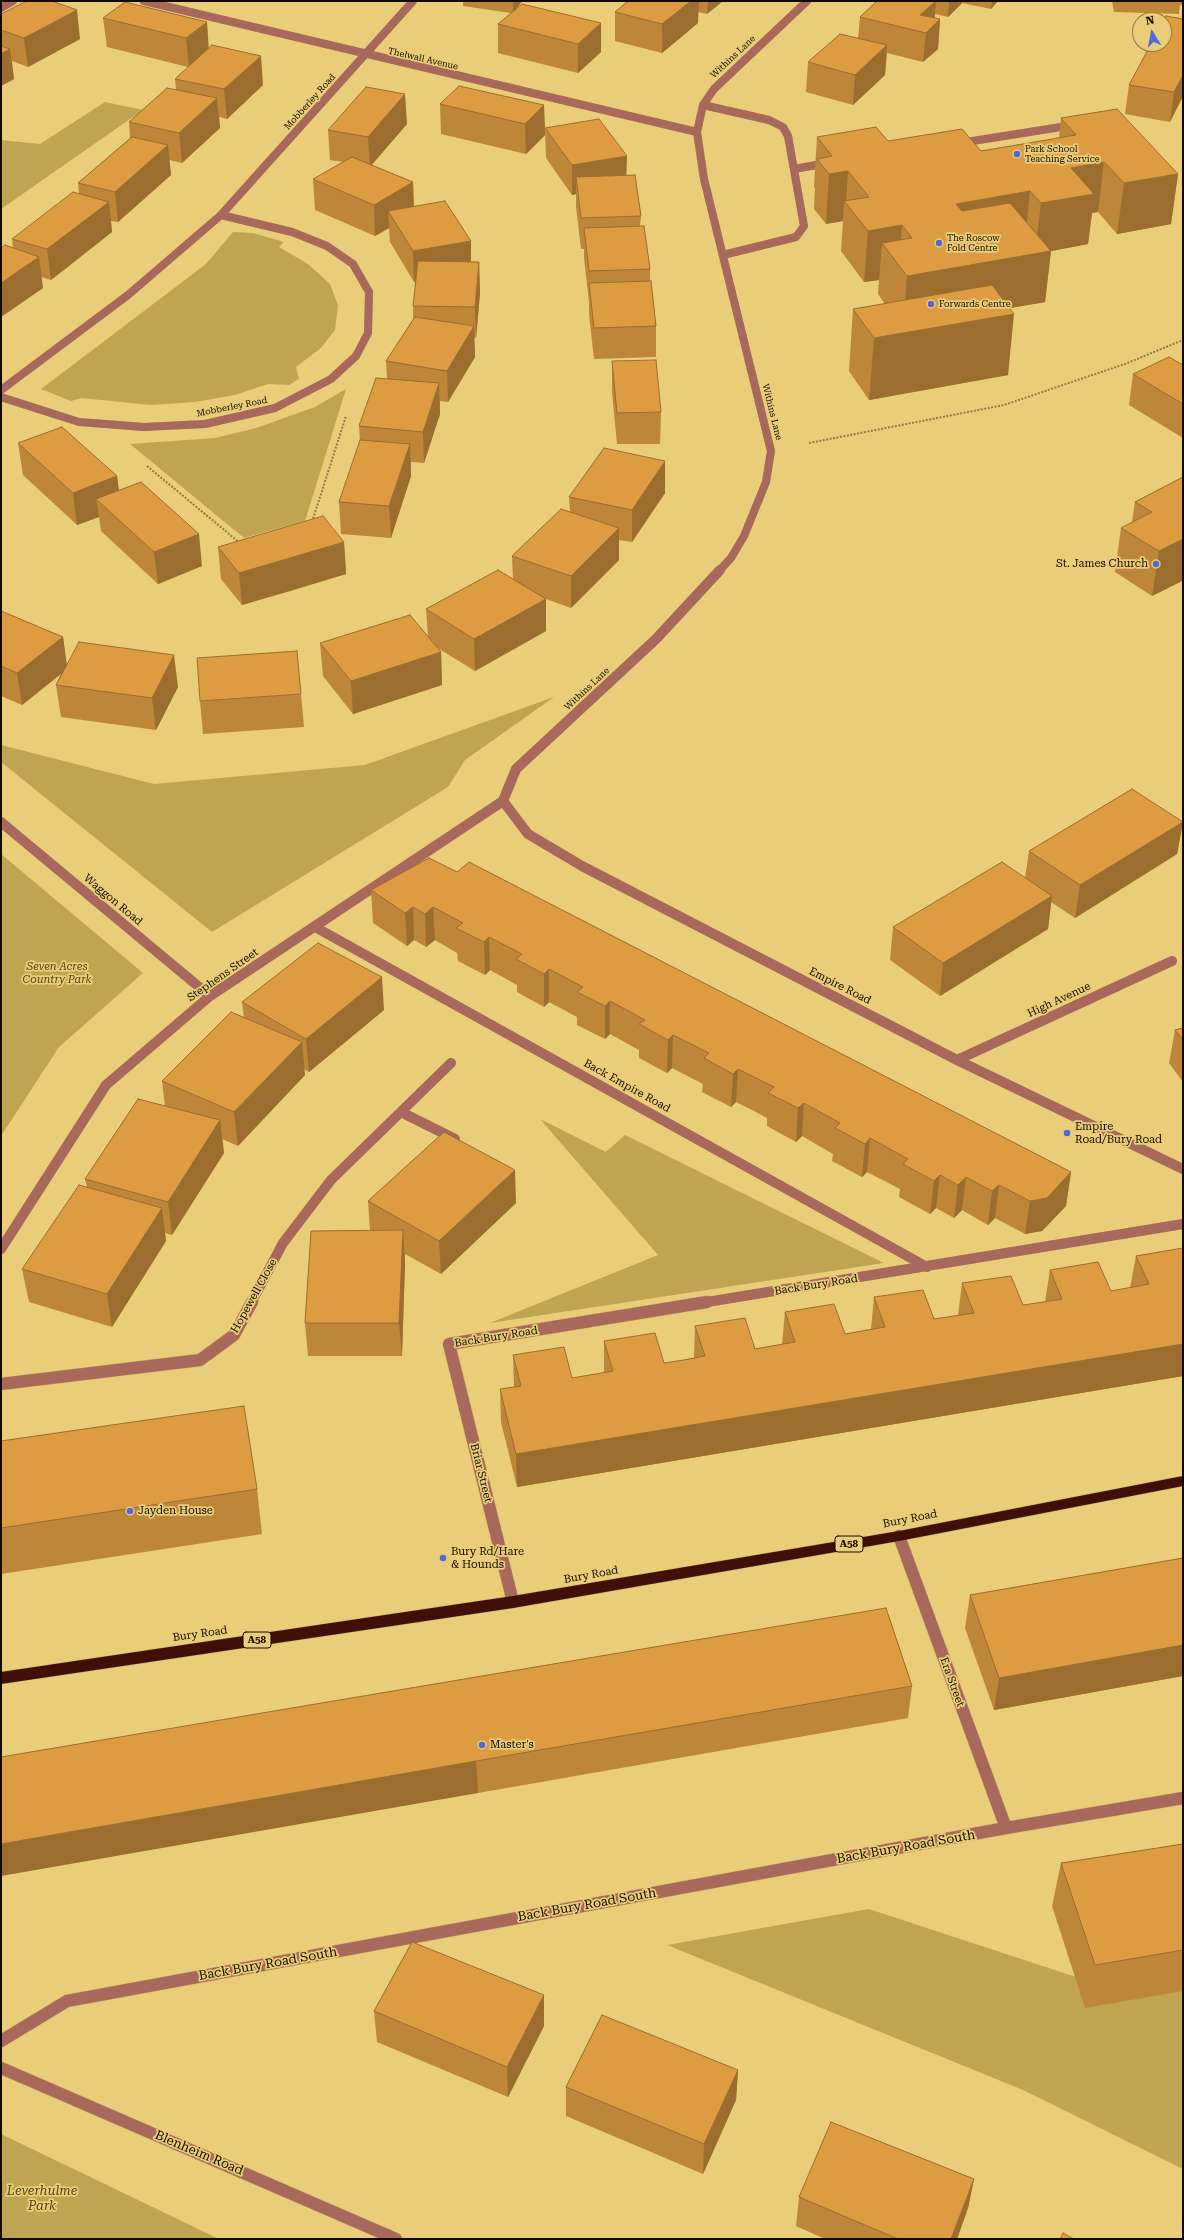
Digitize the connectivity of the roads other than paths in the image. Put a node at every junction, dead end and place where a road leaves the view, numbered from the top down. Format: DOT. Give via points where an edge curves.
graph roads {
  1 [pos="13,1"];
  2 [pos="144,1"];
  3 [pos="413,1"];
  4 [pos="807,1"];
  5 [pos="1,8"];
  6 [pos="366,55"];
  7 [pos="703,105"];
  8 [pos="1061,127"];
  9 [pos="697,132"];
  10 [pos="951,144"];
  11 [pos="833,163"];
  12 [pos="794,169"];
  13 [pos="221,215"];
  14 [pos="723,255"];
  15 [pos="1,390"];
  16 [pos="1,397"];
  17 [pos="503,801"];
  18 [pos="1,822"];
  19 [pos="315,927"];
  20 [pos="1172,961"];
  21 [pos="210,996"];
  22 [pos="957,1060"];
  23 [pos="451,1063"];
  24 [pos="401,1112"];
  25 [pos="463,1144"];
  26 [pos="1183,1169"];
  27 [pos="1183,1224"];
  28 [pos="1,1249"];
  29 [pos="927,1267"];
  30 [pos="449,1344"];
  31 [pos="1,1384"];
  32 [pos="1183,1481"];
  33 [pos="899,1536"];
  34 [pos="513,1602"];
  35 [pos="1,1678"];
  36 [pos="1183,1798"];
  37 [pos="1006,1828"];
  38 [pos="1,2041"];
  39 [pos="1,2068"];
  40 [pos="396,2239"];
  1 -- 5 [label="street"];
  2 -- 6 [label="street, Thelwall Avenue"];
  3 -- 6 [label="street, Mobberley Road"];
  4 -- 7 [label="street, Withins Lane" via="714,89"];
  6 -- 9 [label="street, Thelwall Avenue"];
  6 -- 13 [label="street, Mobberley Road"];
  7 -- 9 [label="street, Withins Lane"];
  7 -- 12 [label="street" via="769,120 783,127 788,136"];
  8 -- 10 [label="street"];
  9 -- 14 [label="street, Withins Lane" via="704,179"];
  11 -- 12 [label="street"];
  12 -- 14 [label="street" via="804,226 796,237"];
  13 -- 15 [label="street, Mobberley Road" via="128,295"];
  13 -- 16 [label="street, Mobberley Road" via="292,232 327,246 353,264 369,292 368,333 356,356 331,378 275,408 205,424 144,427 79,422"];
  14 -- 17 [label="street, Withins Lane" via="771,451 766,482 744,536 731,558 656,639 516,769"];
  17 -- 19 [label="street, Stephens Street"];
  17 -- 22 [label="street, Empire Road" via="528,834 582,866"];
  18 -- 21 [label="street, Waggon Road"];
  19 -- 21 [label="street, Stephens Street"];
  19 -- 29 [label="street, Back Empire Road"];
  20 -- 22 [label="street, High Avenue"];
  21 -- 28 [label="street, Stephens Street" via="106,1085"];
  22 -- 26 [label="street, Empire Road"];
  23 -- 24 [label="street, Hopewell Close"];
  24 -- 25 [label="street"];
  24 -- 31 [label="street, Hopewell Close" via="331,1180 283,1243 234,1335 200,1360"];
  27 -- 29 [label="street, Back Bury Road"];
  29 -- 30 [label="street, Back Bury Road"];
  30 -- 34 [label="street, Briar Street"];
  32 -- 33 [label="highway, Bury Road / A58"];
  33 -- 34 [label="highway, Bury Road / A58"];
  33 -- 37 [label="street, Era Street"];
  34 -- 35 [label="highway, Bury Road / A58"];
  36 -- 37 [label="street, Back Bury Road South"];
  37 -- 38 [label="street, Back Bury Road South" via="67,2001"];
  39 -- 40 [label="street, Blenheim Road"];
}
